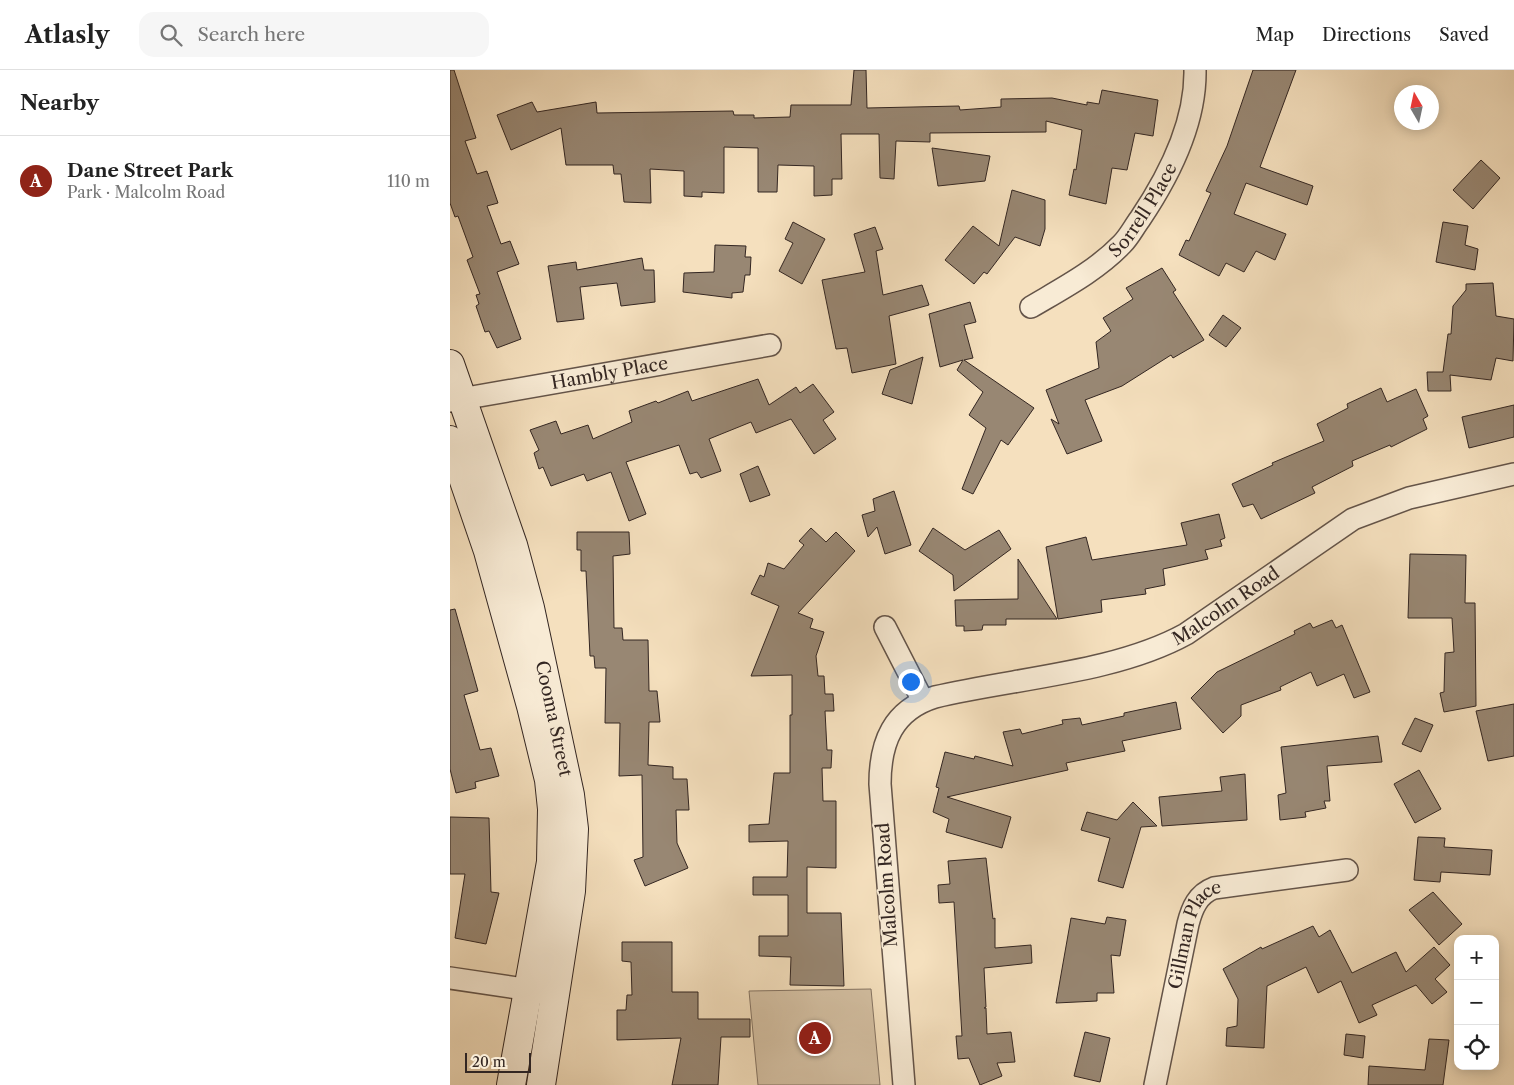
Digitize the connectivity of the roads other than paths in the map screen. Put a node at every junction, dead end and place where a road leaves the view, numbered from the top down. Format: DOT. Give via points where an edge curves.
graph roads {
  1 [pos="1195,70"];
  2 [pos="1031,307"];
  3 [pos="770,345"];
  4 [pos="450,364"];
  5 [pos="457,400"];
  6 [pos="450,440"];
  7 [pos="1514,474"];
  8 [pos="885,627"];
  9 [pos="923,701"];
  10 [pos="1347,870"];
  11 [pos="450,978"];
  12 [pos="527,989"];
  13 [pos="556,994"];
  14 [pos="518,1054"];
  15 [pos="511,1085"];
  16 [pos="516,1085"];
  17 [pos="541,1085"];
  18 [pos="904,1085"];
  19 [pos="1155,1085"];
  1 -- 2 [label="street, Sorrell Place" via="1195,90 1188,125 1150,204 1123,243 1086,276"];
  3 -- 5 [label="street, Hambly Place"];
  4 -- 5 [label="main road, Cooma Street"];
  5 -- 13 [label="main road, Cooma Street" via="513,545 530,608 570,795 574,858"];
  6 -- 12 [label="main road, Cooma Street" via="488,550 549,780 554,836"];
  7 -- 9 [label="street, Malcolm Road" via="1409,498 1353,519 1186,634 1151,650 1111,662"];
  8 -- 9 [label="street"];
  9 -- 18 [label="street, Malcolm Road" via="911,708 894,726 880,764"];
  10 -- 19 [label="street, Gillman Place" via="1214,888 1200,896 1188,924"];
  11 -- 12 [label="street"];
  12 -- 13 [label="street"];
  12 -- 14 [label="main road, Cooma Street"];
  13 -- 17 [label="main road, Cooma Street"];
  14 -- 15 [label="main road, Cooma Street"];
  14 -- 16 [label="main road"];
}
